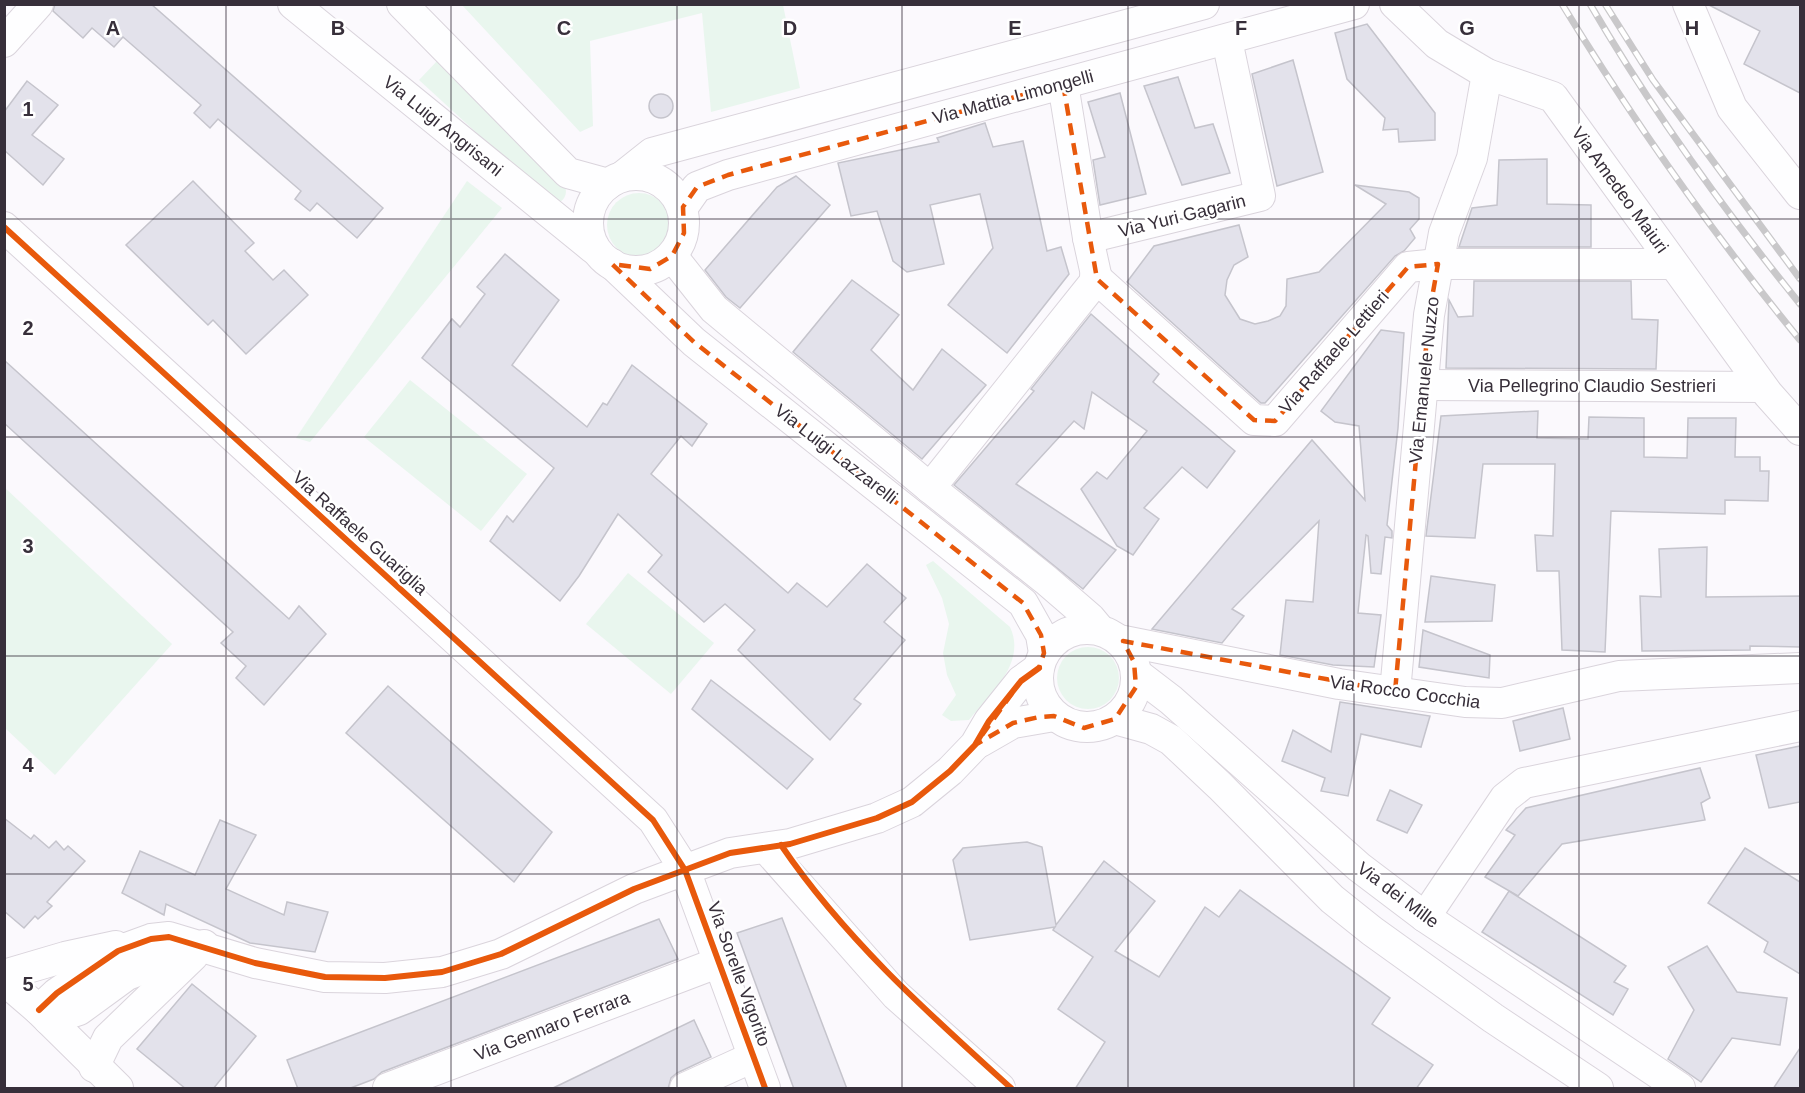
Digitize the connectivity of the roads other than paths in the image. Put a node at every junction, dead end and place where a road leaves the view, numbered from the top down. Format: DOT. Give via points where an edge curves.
graph roads {
  1 [pos="38,4"];
  2 [pos="293,4"];
  3 [pos="402,4"];
  4 [pos="1204,4"];
  5 [pos="1354,4"];
  6 [pos="1395,4"];
  7 [pos="1688,4"];
  8 [pos="1227,40"];
  9 [pos="4,42"];
  10 [pos="1486,74"];
  11 [pos="1063,84"];
  12 [pos="616,180"];
  13 [pos="1800,194"];
  14 [pos="683,207"];
  15 [pos="4,227"];
  16 [pos="1088,238"];
  17 [pos="603,256"];
  18 [pos="672,256"];
  19 [pos="1438,264"];
  20 [pos="1673,264"];
  21 [pos="1096,278"];
  22 [pos="1423,385"];
  23 [pos="1762,387"];
  24 [pos="1800,430"];
  25 [pos="930,488"];
  26 [pos="1109,635"];
  27 [pos="1041,661"];
  28 [pos="1800,668"];
  29 [pos="1137,674"];
  30 [pos="1395,692"];
  31 [pos="1054,716"];
  32 [pos="1115,719"];
  33 [pos="1800,726"];
  34 [pos="975,745"];
  35 [pos="766,848"];
  36 [pos="685,870"];
  37 [pos="1425,916"];
  38 [pos="151,939"];
  39 [pos="204,945"];
  40 [pos="717,963"];
  41 [pos="4,975"];
  42 [pos="4,980"];
  43 [pos="44,1015"];
  44 [pos="753,1057"];
  45 [pos="94,1067"];
  46 [pos="118,1089"];
  47 [pos="388,1089"];
  48 [pos="685,1089"];
  49 [pos="765,1089"];
  50 [pos="999,1089"];
  51 [pos="1598,1089"];
  52 [pos="1680,1089"];
  1 -- 9 [label="street"];
  2 -- 17 [label="street, Via Luigi Angrisani"];
  3 -- 12 [label="street" via="568,173"];
  4 -- 12 [label="street" via="652,153"];
  5 -- 8 [label="street, Via Mattia Limongelli"];
  6 -- 10 [label="street, Via Amedeo Maiuri" via="1437,44"];
  7 -- 13 [label="street" via="1732,108"];
  8 -- 11 [label="street, Via Mattia Limongelli"];
  8 -- 16 [label="street, Via Yuri Gagarin" via="1260,196"];
  10 -- 19 [label="street, Via Emanuele Nuzzo" via="1472,158 1444,233"];
  10 -- 20 [label="street, Via Amedeo Maiuri" via="1553,97"];
  11 -- 14 [label="street, Via Mattia Limongelli" via="728,175 698,187"];
  11 -- 16 [label="street"];
  12 -- 14 [label="street" via="638,174 653,177 666,184"];
  12 -- 17 [label="street" via="598,193 588,222"];
  14 -- 18 [label="street" via="684,233"];
  15 -- 36 [label="street, Via Raffaele Guariglia" via="652,820"];
  16 -- 21 [label="street"];
  17 -- 18 [label="street" via="624,269 650,269"];
  17 -- 27 [label="street, Via Luigi Lazzarelli" via="694,342 1023,603 1041,635"];
  18 -- 25 [label="street, Via Luigi Lazzarelli" via="714,309"];
  19 -- 20 [label="street"];
  19 -- 21 [label="street, Via Raffaele Lettieri" via="1408,267 1275,421 1254,420"];
  19 -- 22 [label="street, Via Emanuele Nuzzo"];
  20 -- 23 [label="street, Via Amedeo Maiuri"];
  21 -- 25 [label="street"];
  22 -- 23 [label="street, Via Pellegrino Claudio Sestrieri"];
  22 -- 30 [label="street, Via Emanuele Nuzzo"];
  23 -- 24 [label="street, Via Amedeo Maiuri"];
  25 -- 26 [label="street, Via Luigi Lazzarelli"];
  26 -- 27 [label="street" via="1084,629 1068,633 1055,641"];
  26 -- 29 [label="street" via="1128,650"];
  26 -- 30 [label="street, Via Rocco Cocchia" via="1259,669"];
  27 -- 31 [label="street" via="1040,694"];
  27 -- 34 [label="street" via="1020,681"];
  28 -- 30 [label="street, Via Rocco Cocchia" via="1619,676 1502,704"];
  29 -- 32 [label="street" via="1131,699"];
  29 -- 37 [label="street, Via dei Mille" via="1359,867"];
  31 -- 32 [label="street" via="1084,728"];
  31 -- 34 [label="street" via="1013,723"];
  32 -- 51 [label="street" via="1171,740 1332,899 1465,998"];
  33 -- 37 [label="street" via="1524,783 1499,806"];
  34 -- 35 [label="street" via="912,802 877,818"];
  35 -- 36 [label="street" via="730,853"];
  35 -- 50 [label="street" via="896,995"];
  36 -- 39 [label="street" via="634,889 501,954 442,972 385,978 326,977 255,963"];
  36 -- 40 [label="street, Via Sorelle Vigorito"];
  37 -- 52 [label="street, Via dei Mille"];
  38 -- 39 [label="street" via="169,937"];
  38 -- 41 [label="street"];
  38 -- 43 [label="street" via="118,951 57,993"];
  39 -- 43 [label="street" via="127,975 79,1010"];
  39 -- 45 [label="street" via="108,1038"];
  40 -- 44 [label="street, Via Sorelle Vigorito"];
  40 -- 47 [label="street, Via Gennaro Ferrara"];
  42 -- 43 [label="street"];
  43 -- 45 [label="street"];
  44 -- 48 [label="street"];
  44 -- 49 [label="street, Via Sorelle Vigorito"];
  45 -- 46 [label="street"];
}
